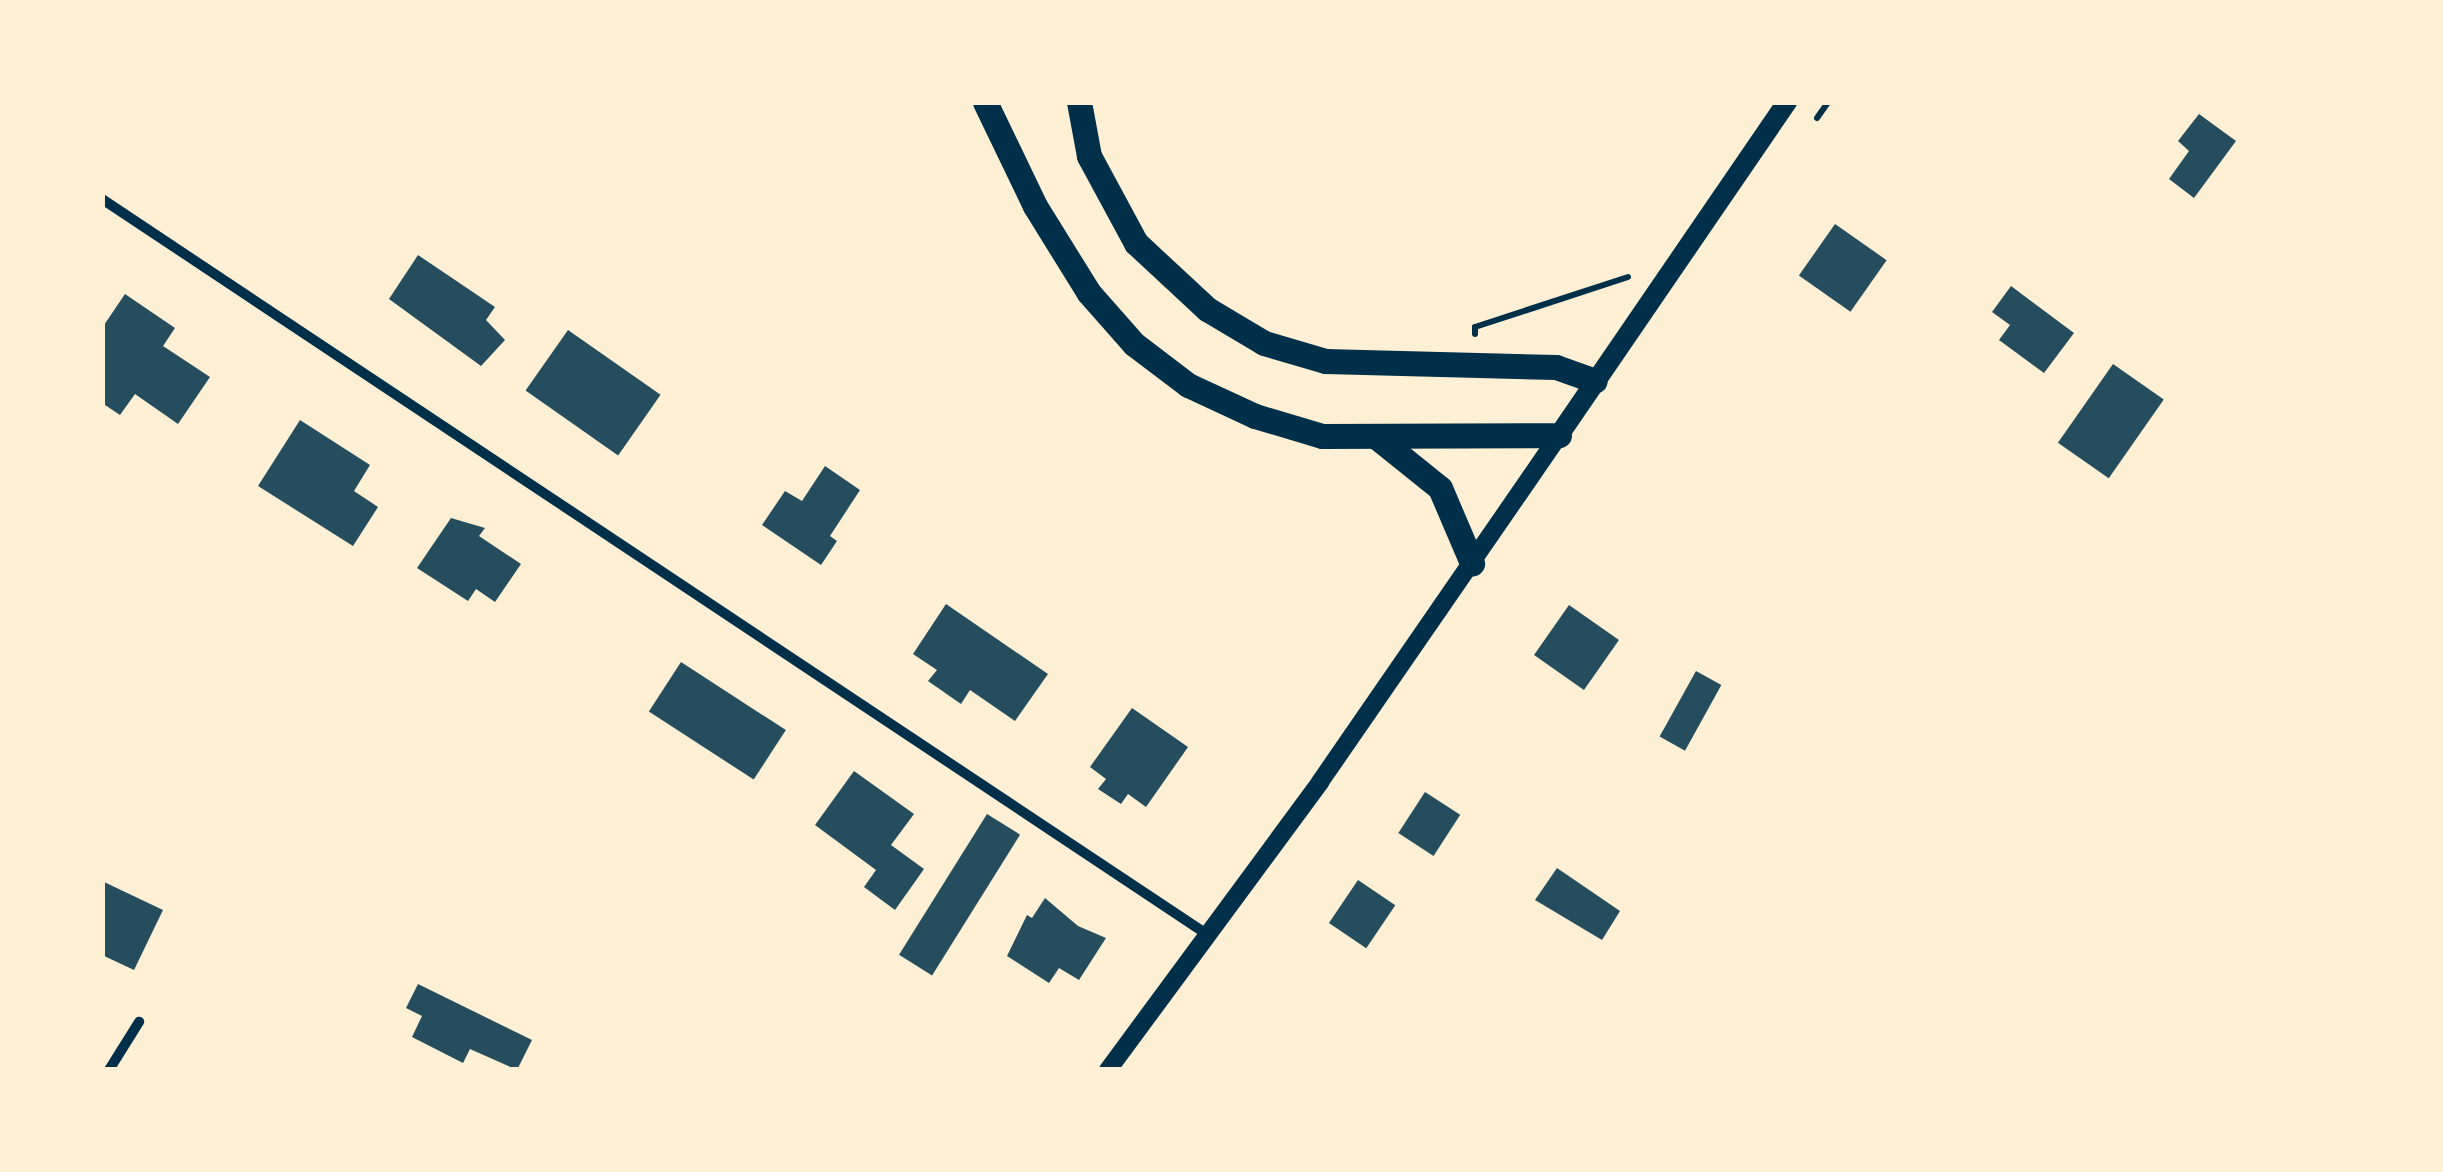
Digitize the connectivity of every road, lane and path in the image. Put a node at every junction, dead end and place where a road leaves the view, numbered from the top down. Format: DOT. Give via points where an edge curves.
graph roads {
  1 [pos="985,102"];
  2 [pos="1079,102"];
  3 [pos="1787,102"];
  4 [pos="102,199"];
  5 [pos="1642,261"];
  6 [pos="1475,341"];
  7 [pos="1596,381"];
  8 [pos="1559,435"];
  9 [pos="1378,440"];
  10 [pos="1472,562"];
  11 [pos="1208,935"];
  12 [pos="139,1022"];
  13 [pos="109,1070"];
  14 [pos="1108,1070"];
  1 -- 9 [label="main road" via="1034,206 1088,293 1134,344 1188,385 1255,416 1322,436"];
  2 -- 7 [label="main road" via="1089,156 1136,243 1206,310 1264,343 1325,361 1556,367"];
  3 -- 7 [label="main road"];
  4 -- 11 [label="street"];
  5 -- 6 [label="path" via="1632,276 1475,327"];
  7 -- 8 [label="main road"];
  8 -- 9 [label="main road"];
  8 -- 10 [label="street"];
  9 -- 10 [label="main road" via="1440,488"];
  10 -- 11 [label="street"];
  11 -- 14 [label="street"];
  12 -- 13 [label="street"];
}
